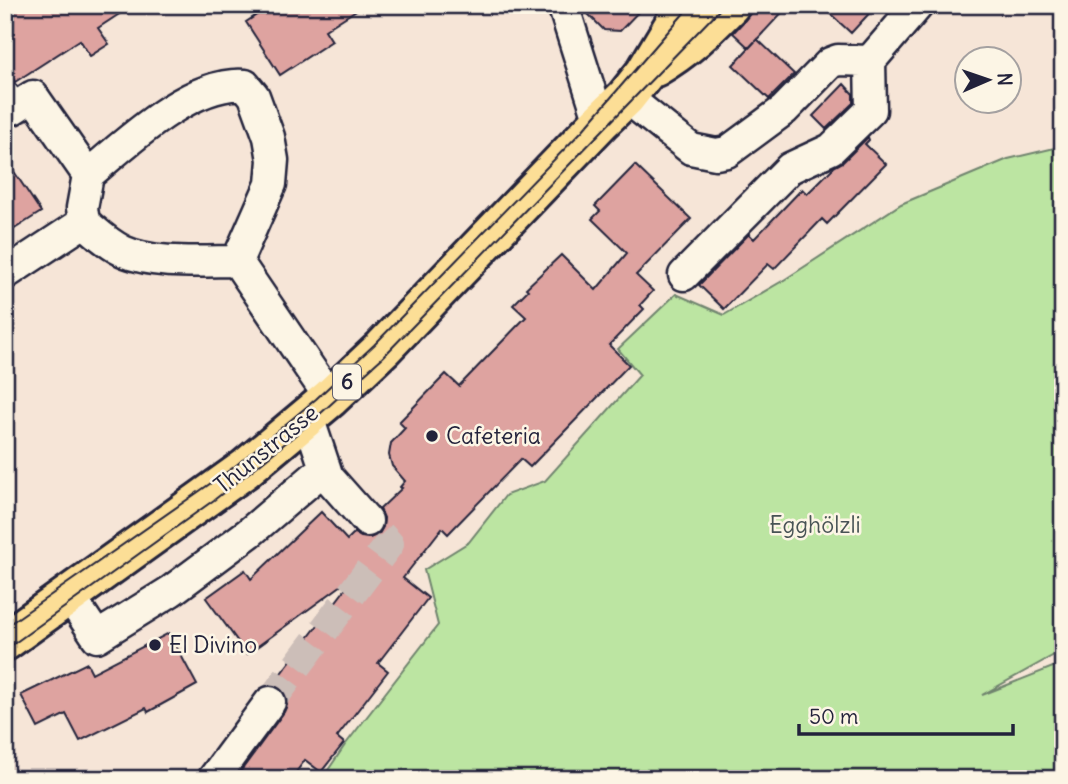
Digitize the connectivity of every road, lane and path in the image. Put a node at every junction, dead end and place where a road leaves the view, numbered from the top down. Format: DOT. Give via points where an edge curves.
graph roads {
  1 [pos="563,5"];
  2 [pos="689,5"];
  3 [pos="730,5"];
  4 [pos="918,5"];
  5 [pos="870,61"];
  6 [pos="5,97"];
  7 [pos="624,97"];
  8 [pos="88,175"];
  9 [pos="83,222"];
  10 [pos="237,261"];
  11 [pos="5,274"];
  12 [pos="684,275"];
  13 [pos="319,407"];
  14 [pos="325,468"];
  15 [pos="367,521"];
  16 [pos="69,595"];
  17 [pos="5,641"];
  18 [pos="270,702"];
  19 [pos="212,779"];
  1 -- 7 [label="street"];
  2 -- 7 [label="main road, Thunstrasse / 6"];
  3 -- 7 [label="main road, Thunstrasse / 6" via="697,39"];
  4 -- 5 [label="street"];
  5 -- 7 [label="street" via="830,63 784,110 727,152 691,149"];
  5 -- 12 [label="street" via="871,110 831,149 790,167"];
  6 -- 8 [label="street" via="13,109 33,96"];
  7 -- 13 [label="main road, Thunstrasse / 6" via="383,348"];
  8 -- 9 [label="street"];
  8 -- 10 [label="street" via="148,124 205,91 245,85 269,136 273,160 271,184"];
  9 -- 10 [label="street" via="125,252 154,260"];
  9 -- 11 [label="street"];
  10 -- 13 [label="street"];
  13 -- 14 [label="street"];
  13 -- 16 [label="main road, Thunstrasse / 6" via="244,469"];
  14 -- 15 [label="street"];
  14 -- 16 [label="street" via="171,591 97,637"];
  16 -- 17 [label="main road, Thunstrasse / 6"];
  18 -- 19 [label="street"];
}
